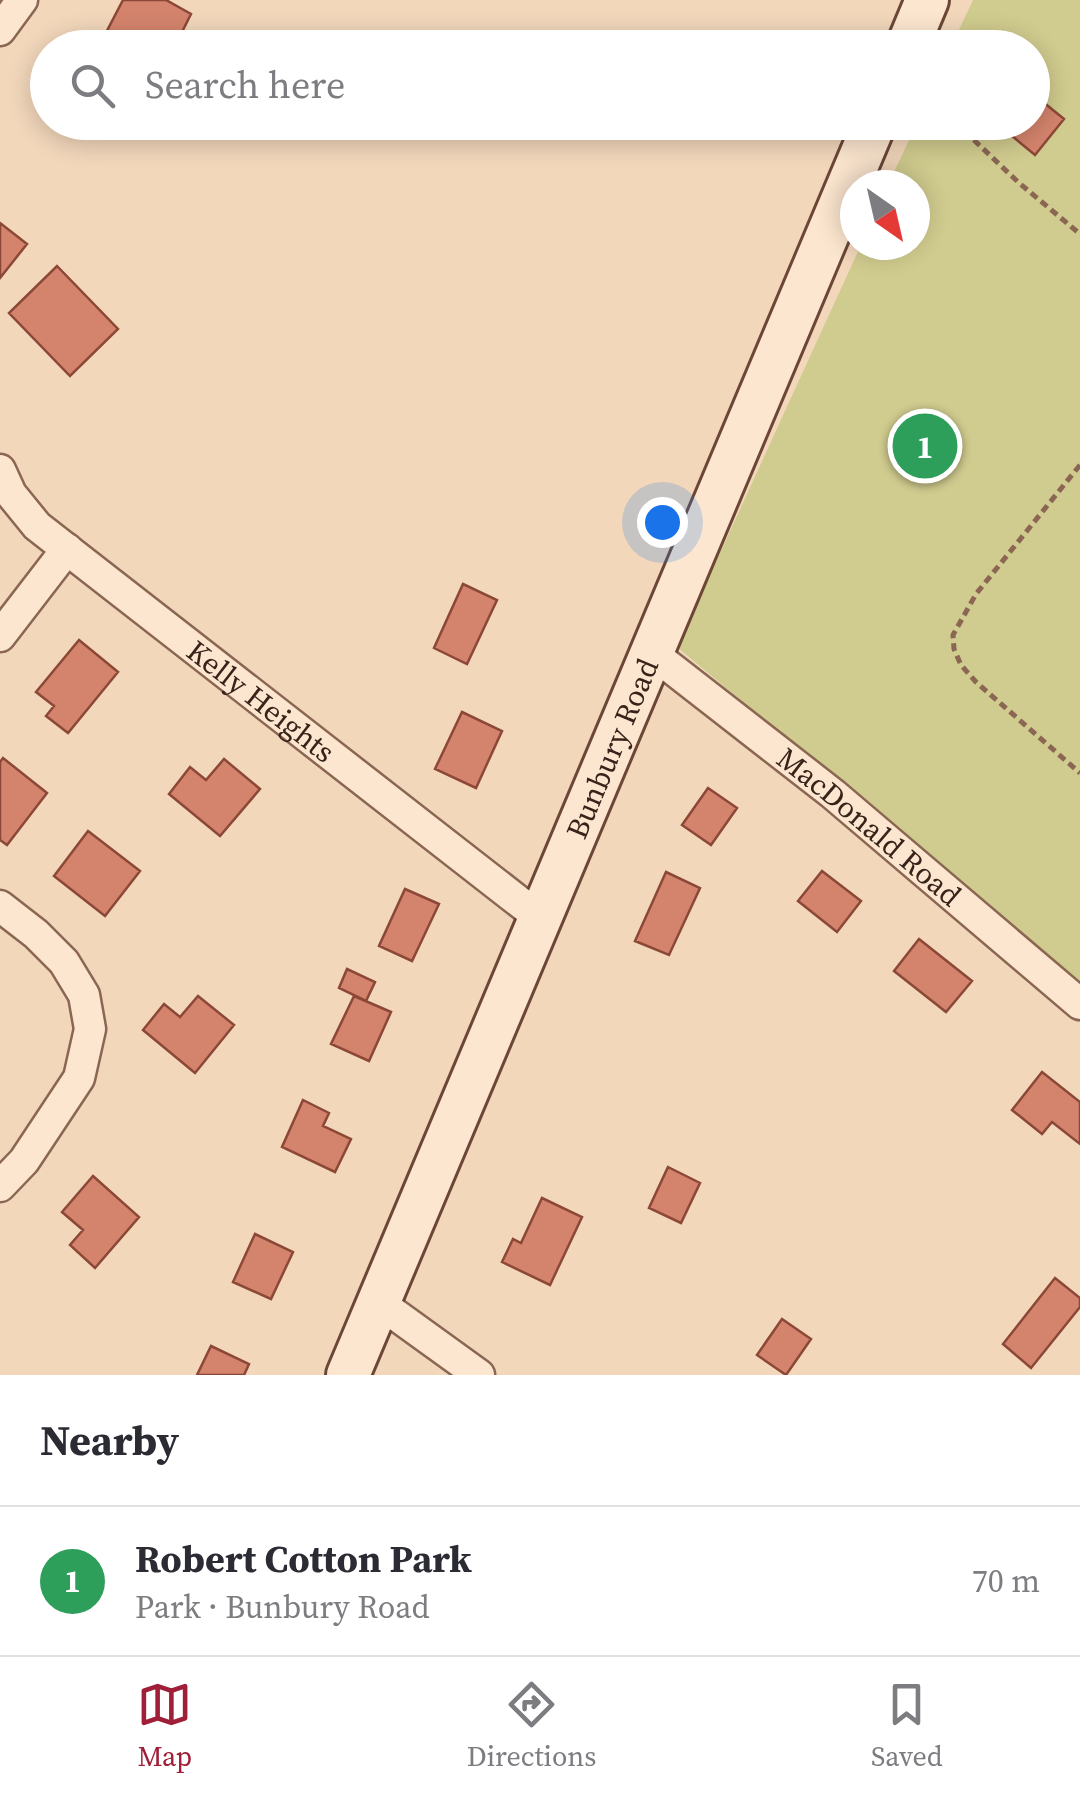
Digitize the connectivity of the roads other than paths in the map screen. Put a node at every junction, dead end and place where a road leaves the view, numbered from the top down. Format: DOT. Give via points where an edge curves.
graph roads {
  1 [pos="22,0"];
  2 [pos="927,0"];
  3 [pos="0,30"];
  4 [pos="914,30"];
  5 [pos="868,140"];
  6 [pos="0,470"];
  7 [pos="67,550"];
  8 [pos="0,636"];
  9 [pos="652,653"];
  10 [pos="0,906"];
  11 [pos="540,918"];
  12 [pos="1080,1004"];
  13 [pos="0,1186"];
  14 [pos="378,1302"];
  15 [pos="348,1375"];
  16 [pos="479,1375"];
  1 -- 3 [label="street"];
  2 -- 4 [label="main road"];
  5 -- 9 [label="main road, Bunbury Road"];
  6 -- 7 [label="street, Kelly Heights" via="11,494"];
  7 -- 8 [label="street"];
  7 -- 11 [label="street, Kelly Heights"];
  9 -- 11 [label="main road, Bunbury Road"];
  9 -- 12 [label="street, MacDonald Road" via="833,794"];
  10 -- 13 [label="street" via="64,962 84,994 90,1029 79,1078"];
  11 -- 14 [label="main road, Bunbury Road"];
  14 -- 15 [label="main road, Bunbury Road"];
  14 -- 16 [label="street"];
}
